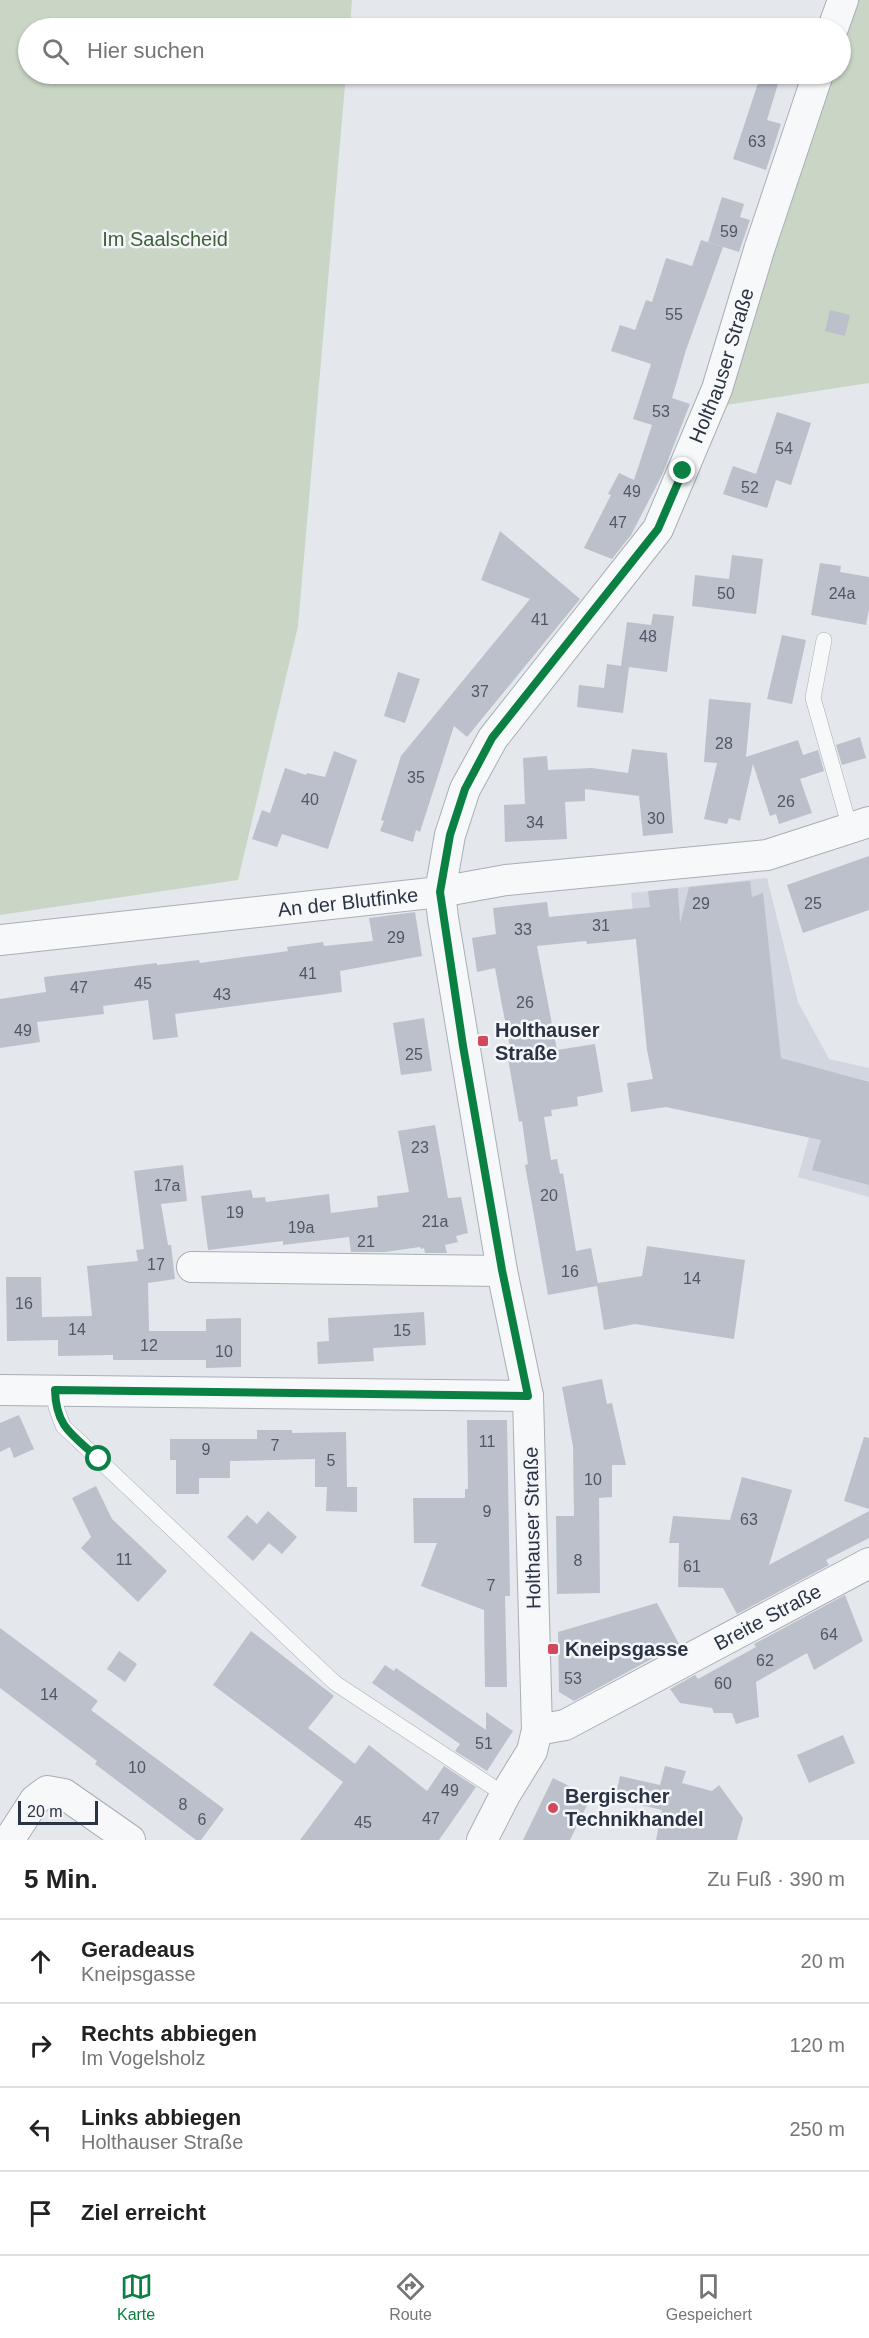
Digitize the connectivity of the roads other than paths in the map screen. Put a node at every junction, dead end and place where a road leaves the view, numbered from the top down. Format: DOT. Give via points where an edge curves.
graph roads {
  1 [pos="843,0"];
  2 [pos="837,18"];
  3 [pos="815,84"];
  4 [pos="824,640"];
  5 [pos="859,825"];
  6 [pos="440,892"];
  7 [pos="0,940"];
  8 [pos="192,1267"];
  9 [pos="502,1270"];
  10 [pos="0,1390"];
  11 [pos="55,1390"];
  12 [pos="528,1396"];
  13 [pos="869,1563"];
  14 [pos="534,1741"];
  15 [pos="505,1795"];
  16 [pos="9,1840"];
  17 [pos="130,1840"];
  18 [pos="483,1840"];
  1 -- 2 [label="street"];
  3 -- 6 [label="street, Holthauser Straße" via="717,388 658,529 492,738 465,789 450,835"];
  4 -- 5 [label="lane" via="813,699"];
  5 -- 6 [label="street, An der Blutfinke" via="767,855 506,880"];
  6 -- 7 [label="street, An der Blutfinke"];
  6 -- 9 [label="street, Holthauser Straße"];
  8 -- 9 [label="street"];
  9 -- 12 [label="street, Holthauser Straße"];
  10 -- 11 [label="street"];
  11 -- 12 [label="street"];
  11 -- 15 [label="lane" via="63,1426 334,1683"];
  12 -- 14 [label="street, Holthauser Straße"];
  13 -- 14 [label="street, Breite Straße"];
  14 -- 15 [label="street"];
  15 -- 18 [label="street"];
  16 -- 17 [label="street" via="35,1800 47,1791 64,1794"];
}
